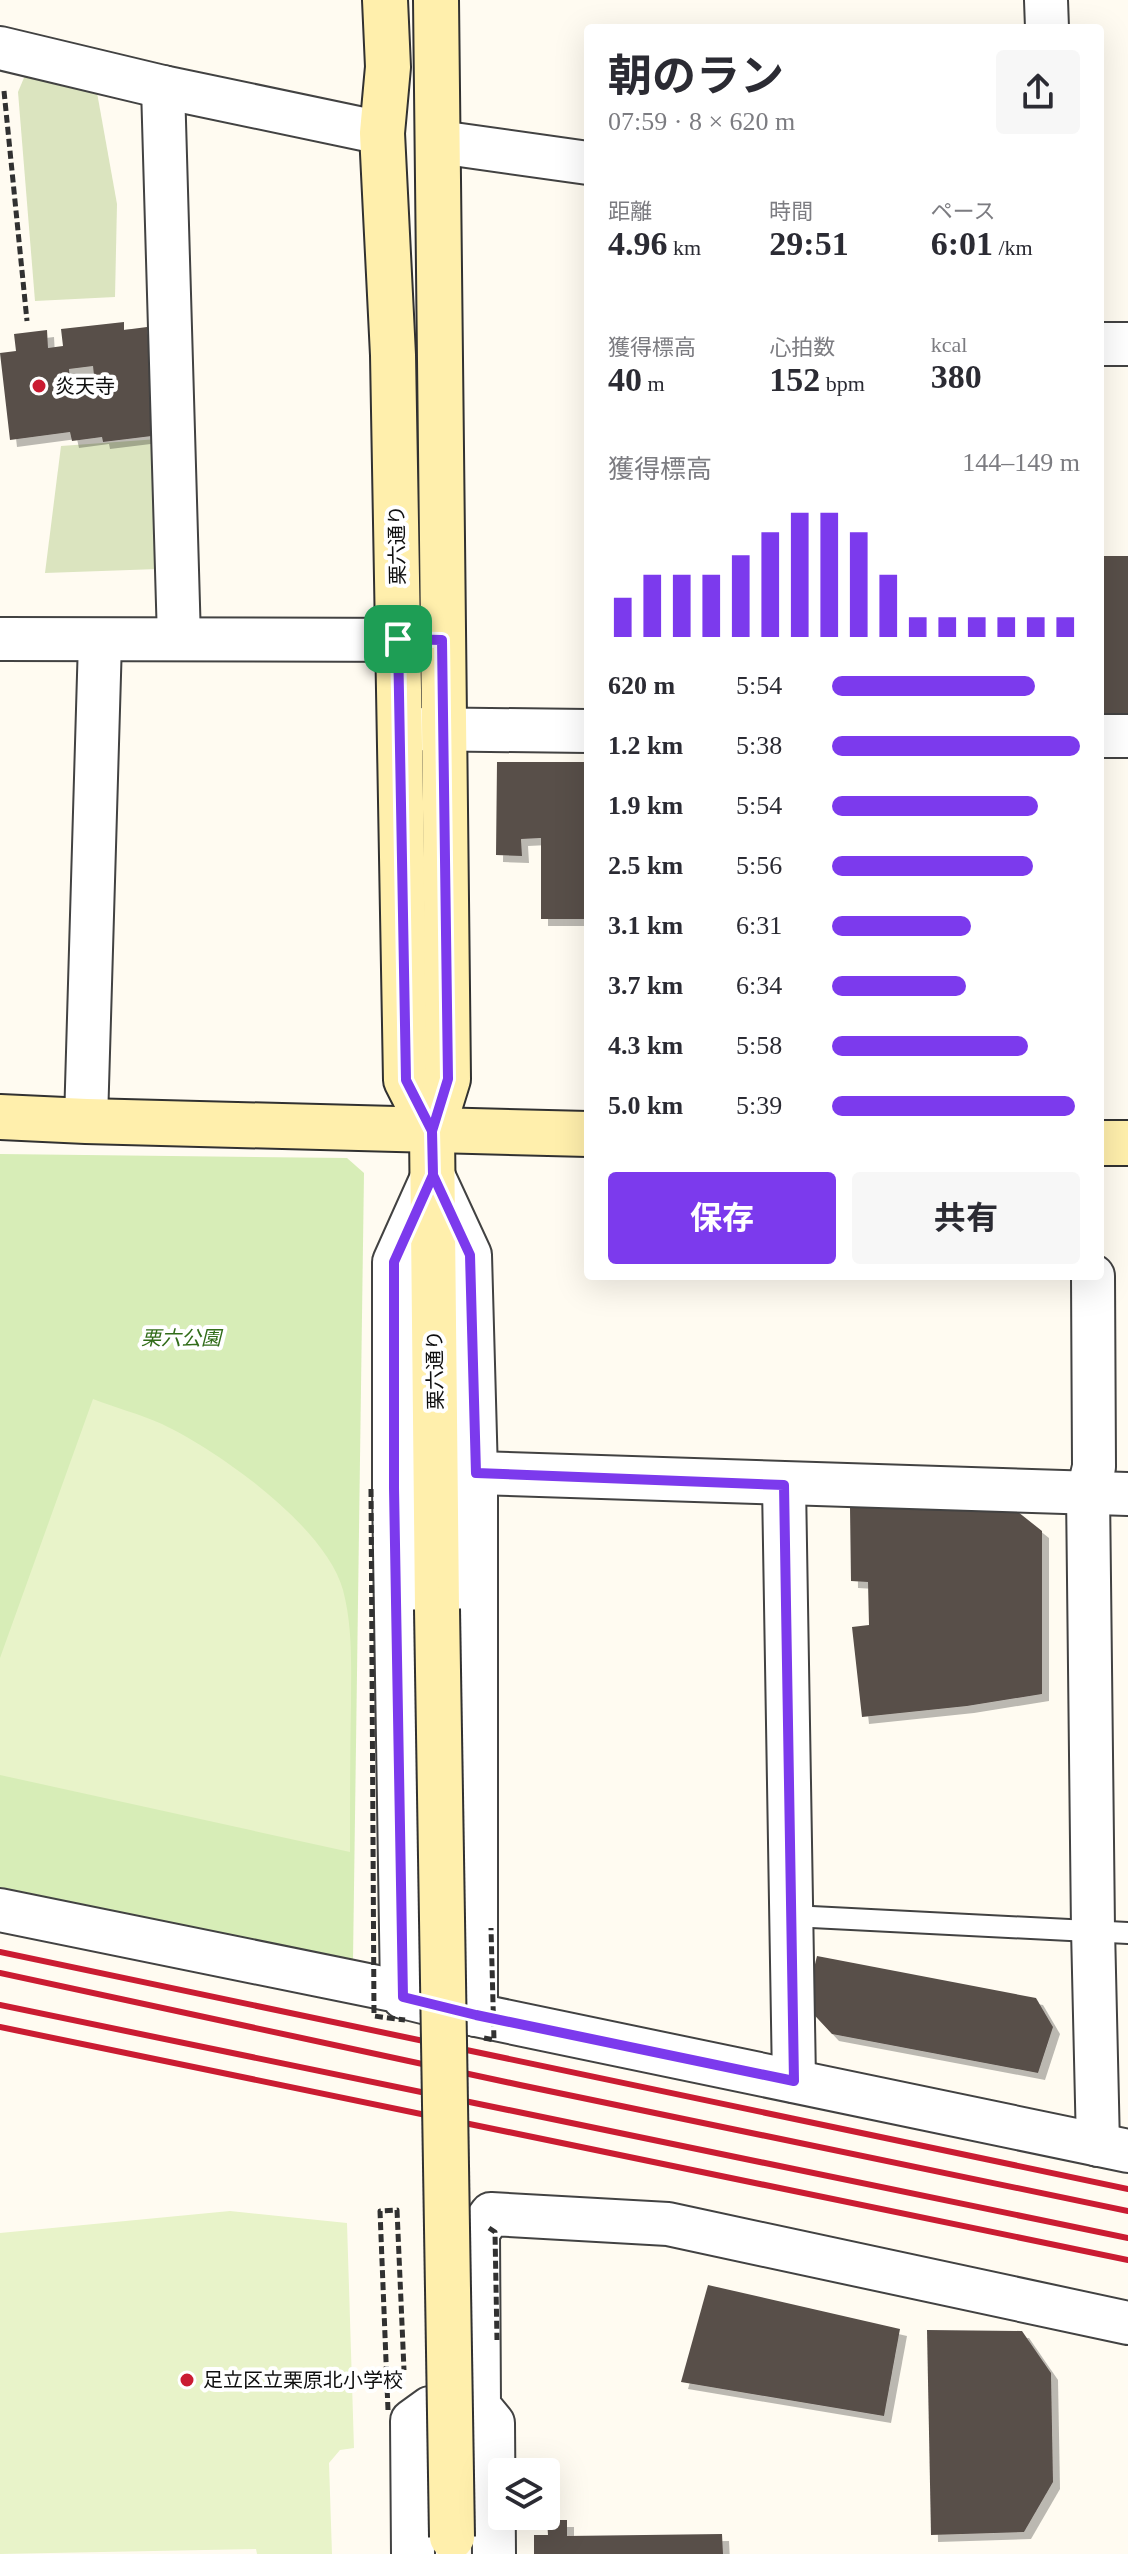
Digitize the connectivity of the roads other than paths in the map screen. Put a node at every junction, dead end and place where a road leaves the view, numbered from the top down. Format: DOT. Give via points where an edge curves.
graph roads {
  1 [pos="385,0"];
  2 [pos="436,0"];
  3 [pos="1046,0"];
  4 [pos="1047,24"];
  5 [pos="2,66"];
  6 [pos="163,87"];
  7 [pos="382,133"];
  8 [pos="439,142"];
  9 [pos="584,162"];
  10 [pos="1104,344"];
  11 [pos="1128,344"];
  12 [pos="0,639"];
  13 [pos="179,639"];
  14 [pos="398,639"];
  15 [pos="442,640"];
  16 [pos="100,641"];
  17 [pos="400,729"];
  18 [pos="444,730"];
  19 [pos="584,731"];
  20 [pos="1104,736"];
  21 [pos="1128,736"];
  22 [pos="0,1117"];
  23 [pos="86,1121"];
  24 [pos="432,1131"];
  25 [pos="584,1134"];
  26 [pos="1104,1143"];
  27 [pos="1128,1143"];
  28 [pos="433,1175"];
  29 [pos="1093,1280"];
  30 [pos="476,1473"];
  31 [pos="784,1485"];
  32 [pos="1108,1493"];
  33 [pos="0,1910"];
  34 [pos="792,1916"];
  35 [pos="1110,1931"];
  36 [pos="408,2006"];
  37 [pos="475,2026"];
  38 [pos="794,2081"];
  39 [pos="1113,2148"];
  40 [pos="1128,2323"];
  41 [pos="479,2406"];
  42 [pos="439,2548"];
  43 [pos="494,2554"];
  1 -- 7 [label="street, 栗六通り" via="388,67"];
  2 -- 8 [label="street, 栗六通り"];
  3 -- 4 [label="street"];
  5 -- 6 [label="street"];
  6 -- 7 [label="street"];
  6 -- 13 [label="street"];
  7 -- 14 [label="street, 栗六通り"];
  8 -- 9 [label="street"];
  8 -- 15 [label="street, 栗六通り"];
  10 -- 11 [label="street"];
  12 -- 16 [label="street"];
  13 -- 14 [label="street"];
  13 -- 16 [label="street"];
  14 -- 15 [label="street"];
  14 -- 17 [label="street, 栗六通り"];
  15 -- 18 [label="street, 栗六通り"];
  16 -- 23 [label="street"];
  17 -- 18 [label="street"];
  17 -- 24 [label="street, 栗六通り" via="406,1080"];
  18 -- 19 [label="street"];
  18 -- 24 [label="street, 栗六通り" via="448,1079"];
  20 -- 21 [label="street"];
  22 -- 23 [label="street"];
  23 -- 24 [label="street"];
  24 -- 25 [label="street"];
  24 -- 28 [label="street, 栗六通り"];
  26 -- 27 [label="street"];
  28 -- 30 [label="street" via="470,1255"];
  28 -- 36 [label="street" via="394,1262 394,1488"];
  28 -- 42 [label="street, 栗六通り, bridge"];
  29 -- 32 [label="street" via="1094,1467"];
  30 -- 31 [label="street"];
  30 -- 37 [label="street"];
  31 -- 32 [label="street"];
  31 -- 34 [label="street"];
  32 -- 35 [label="street"];
  33 -- 36 [label="street"];
  34 -- 35 [label="lane"];
  34 -- 38 [label="street"];
  35 -- 39 [label="street"];
  36 -- 37 [label="street" via="403,1997"];
  37 -- 38 [label="street"];
  38 -- 39 [label="street"];
  40 -- 41 [label="street" via="668,2224 491,2214 478,2232"];
  41 -- 42 [label="street" via="430,2408 412,2421"];
  41 -- 43 [label="street" via="493,2423"];
}
